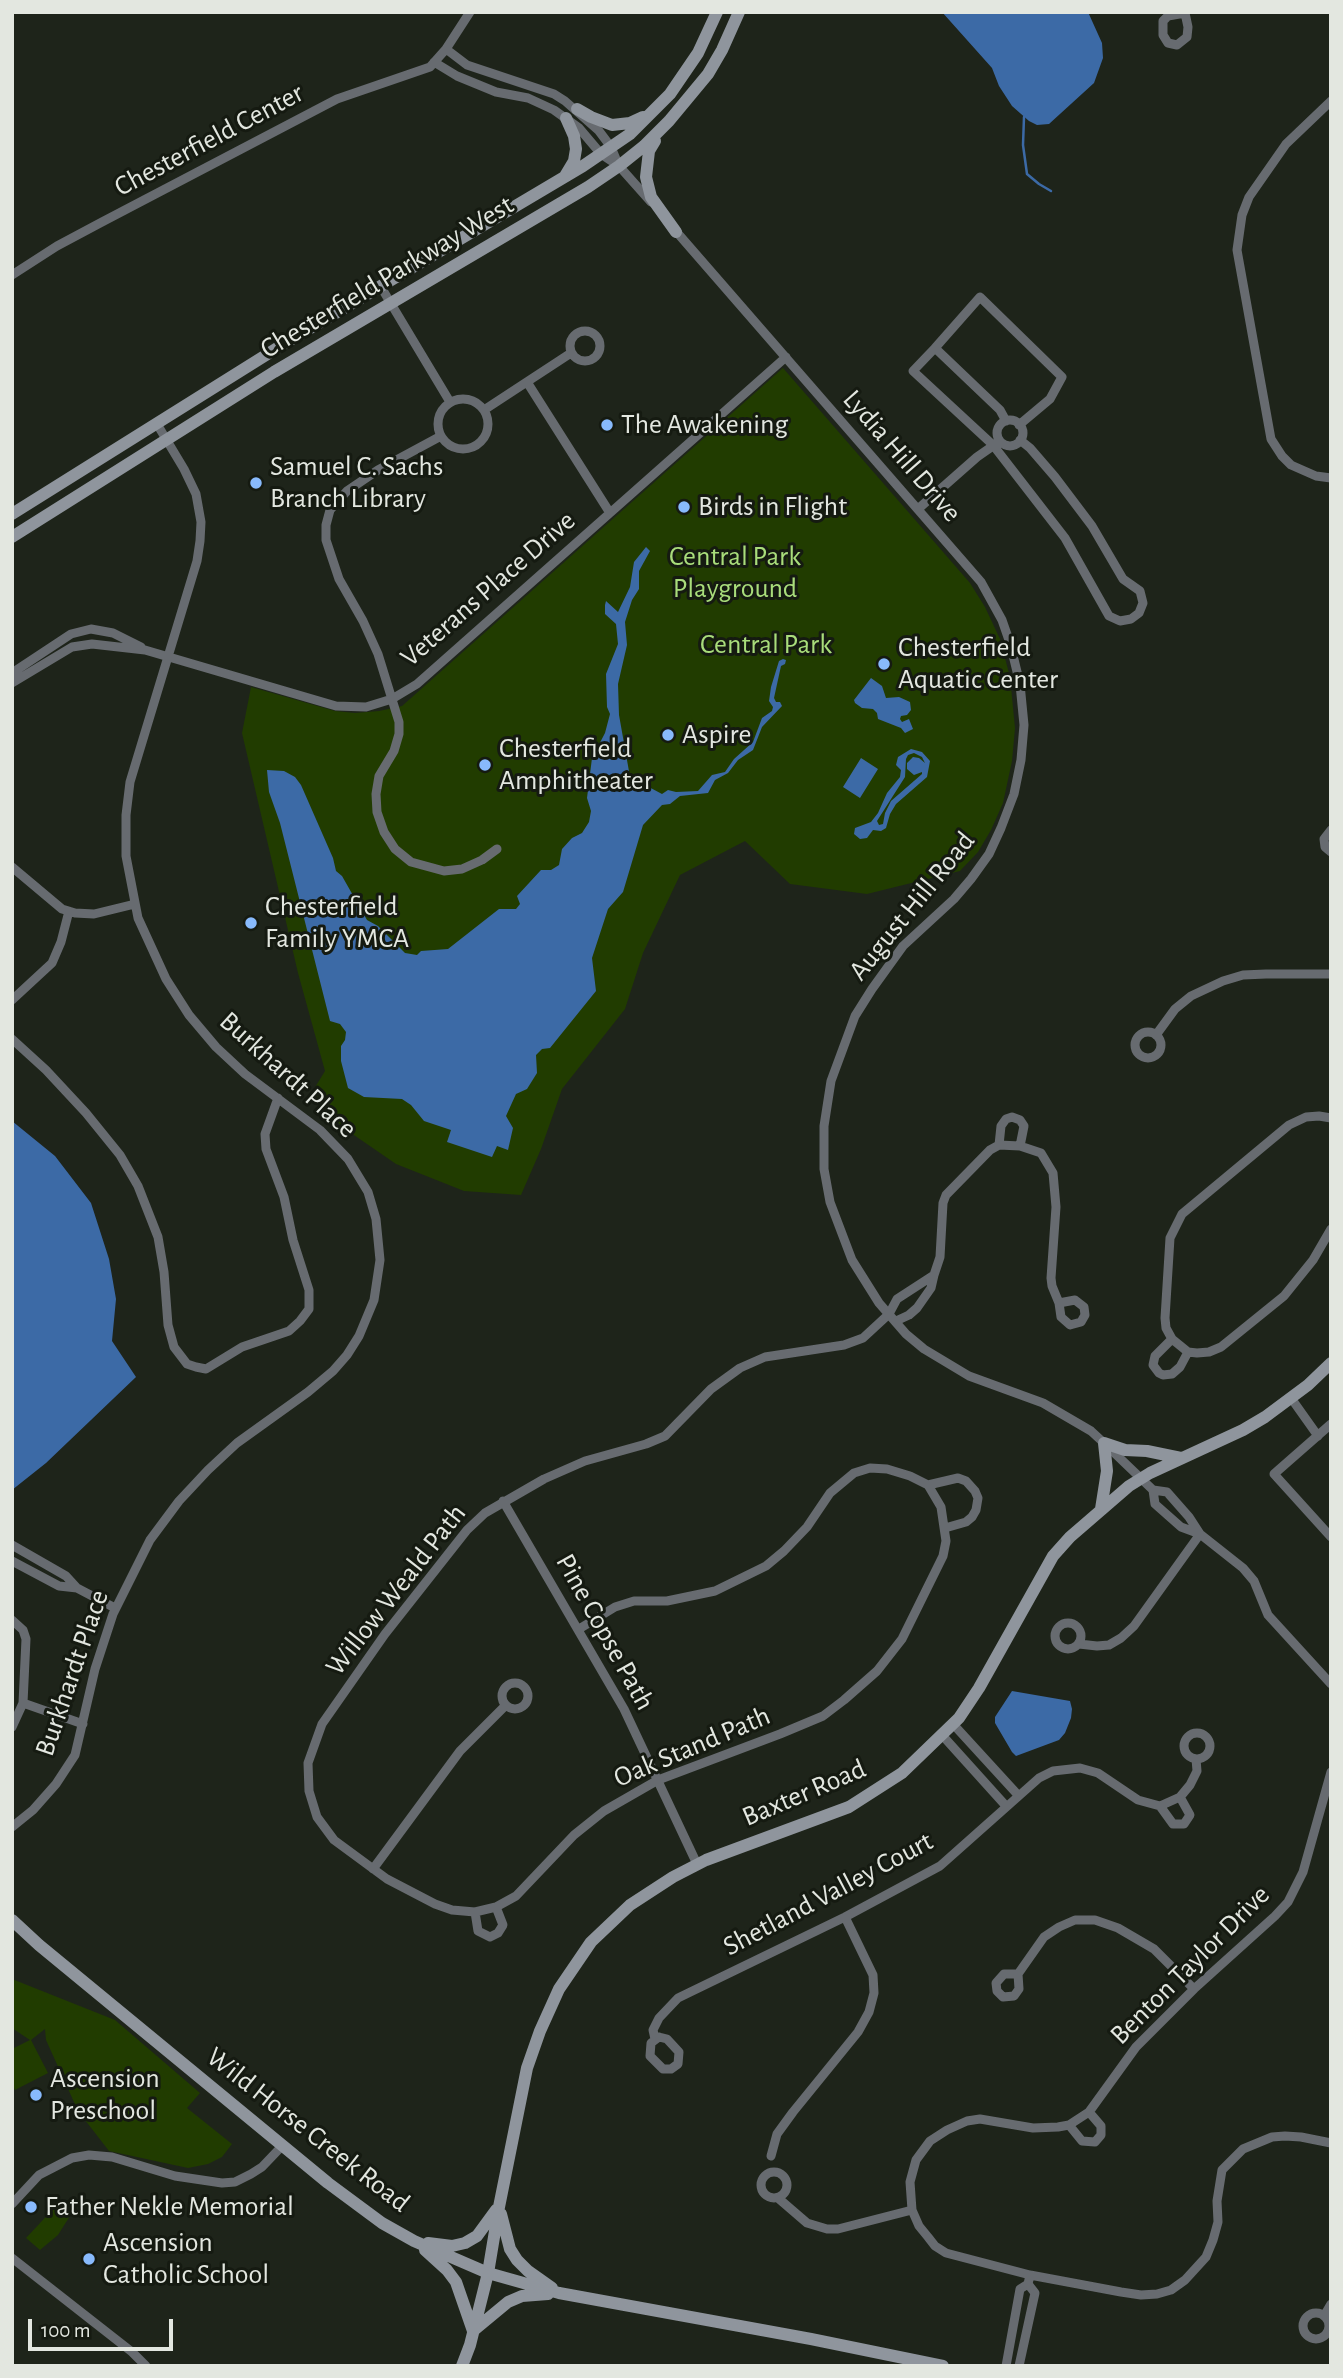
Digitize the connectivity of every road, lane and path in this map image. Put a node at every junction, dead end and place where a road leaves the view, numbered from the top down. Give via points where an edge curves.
1 (470, 12) edge
2 (718, 12) edge
3 (739, 12) edge
4 (446, 49) junction
5 (434, 62) junction
6 (1331, 101) edge
7 (577, 110) junction
8 (653, 112) junction
9 (566, 118) junction
10 (667, 123) junction
11 (606, 150) junction
12 (619, 166) junction
13 (564, 178) junction
14 (676, 232) junction
15 (12, 275) edge
16 (382, 287) junction
17 (392, 303) junction
18 (935, 348) junction
19 (571, 353) dead end
20 (786, 357) junction
21 (527, 382) junction
22 (450, 402) junction
23 (484, 410) junction
24 (1006, 421) junction
25 (157, 424) junction
26 (1019, 425) junction
27 (441, 436) junction
28 (167, 440) junction
29 (1020, 440) junction
30 (996, 443) junction
31 (1331, 478) edge
32 (918, 509) junction
33 (610, 513) junction
34 (12, 514) edge
35 (12, 537) edge
36 (145, 650) junction
37 (169, 656) junction
38 (12, 673) edge
39 (12, 683) edge
40 (391, 699) junction
41 (1001, 828) joint
42 (1331, 830) edge
43 (497, 849) dead end
44 (1331, 852) edge
45 (12, 867) edge
46 (135, 904) junction
47 (69, 911) junction
48 (1331, 974) edge
49 (12, 1000) edge
50 (1156, 1035) dead end
51 (12, 1039) edge
52 (278, 1098) junction
53 (1331, 1118) edge
54 (999, 1146) junction
55 (1020, 1146) junction
56 (1331, 1229) edge
57 (934, 1275) junction
58 (1059, 1303) dead end
59 (893, 1317) junction
60 (1172, 1339) junction
61 (1188, 1352) junction
62 (1331, 1363) edge
63 (1291, 1398) junction
64 (1331, 1424) edge
65 (1318, 1436) junction
66 (1104, 1443) junction
67 (1181, 1458) junction
68 (1141, 1478) junction
69 (928, 1485) junction
70 (1153, 1490) junction
71 (503, 1501) junction
72 (1101, 1509) junction
73 (946, 1528) junction
74 (1200, 1535) junction
75 (1331, 1538) edge
76 (12, 1545) edge
77 (12, 1560) edge
78 (76, 1588) junction
79 (115, 1608) junction
80 (12, 1620) edge
81 (579, 1629) junction
82 (1079, 1644) dead end
83 (1331, 1684) edge
84 (23, 1703) junction
85 (506, 1705) dead end
86 (83, 1724) junction
87 (953, 1724) junction
88 (12, 1727) edge
89 (942, 1735) junction
90 (1196, 1759) dead end
91 (1331, 1772) edge
92 (658, 1780) junction
93 (1018, 1795) junction
94 (1180, 1797) junction
95 (1006, 1805) junction
96 (1160, 1806) junction
97 (12, 1827) edge
98 (697, 1864) junction
99 (373, 1870) junction
100 (496, 1907) junction
101 (475, 1912) junction
102 (845, 1917) junction
103 (12, 1920) edge
104 (1018, 1974) dead end
105 (1194, 1989) junction
106 (655, 2039) dead end
107 (1089, 2112) junction
108 (1069, 2125) junction
109 (1331, 2143) edge
110 (283, 2146) junction
111 (771, 2172) junction
112 (778, 2198) junction
113 (12, 2204) edge
114 (499, 2207) junction
115 (912, 2210) junction
116 (414, 2241) junction
117 (12, 2258) edge
118 (488, 2273) junction
119 (1029, 2280) junction
120 (559, 2293) junction
121 (1331, 2304) edge
122 (1324, 2316) dead end
123 (473, 2331) junction
124 (146, 2366) edge
125 (462, 2366) edge
126 (943, 2366) edge
127 (1006, 2366) edge
128 (1019, 2366) edge

1 - 4 street, Chesterfield Center
2 - 8 main road, Chesterfield Parkway West via 698,53
3 - 10 main road, Chesterfield Parkway West via 708,74
4 - 5 street, Chesterfield Center
4 - 7 street via 467,65 554,94
5 - 9 street via 457,76 528,99
5 - 15 street, Chesterfield Center via 420,72 337,99 102,222
6 - 31 street via 1286,144 1249,197 1237,250 1271,439 1291,464
7 - 8 main road via 612,125 630,123
7 - 11 street
8 - 11 main road, Chesterfield Parkway West
9 - 11 street
9 - 13 main road via 576,149
10 - 12 main road, Chesterfield Parkway West
10 - 14 main road via 649,151 646,177 651,197
11 - 12 street
11 - 13 main road, Chesterfield Parkway West
12 - 14 street, Lydia Hill Drive
12 - 17 main road, Chesterfield Parkway West
13 - 16 main road, Chesterfield Parkway West
14 - 20 street, Lydia Hill Drive
16 - 17 street
16 - 25 main road, Chesterfield Parkway West
17 - 22 street
17 - 28 main road, Chesterfield Parkway West
18 - 24 street
18 - 26 street via 980,298 1062,377 1050,399
18 - 30 street via 913,371
19 - 21 street
20 - 32 street, Lydia Hill Drive
20 - 33 street, Veterans Place Drive
21 - 23 street
21 - 33 street
22 - 23 street via 472,400
22 - 27 street via 439,415
23 - 27 street via 488,427 474,447 457,449
24 - 26 street
24 - 30 street via 998,429
25 - 28 street, Burkhardt Place
25 - 34 main road, Chesterfield Parkway West
26 - 29 street
27 - 40 street via 347,491 330,510 326,525 326,540 339,579 363,621
28 - 35 main road, Chesterfield Parkway West
28 - 37 street, Burkhardt Place via 195,494 201,522 197,562
29 - 30 street via 1010,446
29 - 30 street via 1092,526 1123,579 1140,591 1143,603 1131,619 1109,616 1065,538
30 - 32 street
32 - 41 street, Lydia Hill Drive via 981,582 1010,643 1024,725 1014,794
33 - 40 street, Veterans Place Drive via 417,684
36 - 37 street, Veterans Place Drive
36 - 38 street via 113,633 91,629 71,634
36 - 39 street via 92,644 72,647
37 - 40 street, Veterans Place Drive via 336,706 366,707
37 - 46 street, Burkhardt Place via 131,782 126,815 126,856
40 - 43 street via 399,734 379,776 376,794 380,822 395,849 411,862 444,871 462,869
41 - 59 street, August Hill Road via 971,878 903,946 872,989 855,1016 831,1081 824,1126 830,1202 852,1260
42 - 44 street via 1324,839
45 - 47 street
46 - 47 street via 94,914
46 - 52 street, Burkhardt Place via 150,946 188,1015 245,1074
47 - 49 street via 52,963
48 - 50 street via 1243,975 1223,981 1191,996
51 - 52 street via 46,1070 120,1155 158,1237 174,1347 187,1364 206,1369 242,1347 289,1331 309,1309 309,1290 266,1149 265,1134
52 - 79 street, Burkhardt Place via 348,1159 368,1192 380,1260 374,1300 359,1336 333,1371 237,1443 179,1501 150,1540
53 - 60 street via 1306,1117 1289,1125 1182,1214 1170,1238 1165,1318
54 - 55 street
54 - 55 street via 1001,1126 1012,1117 1024,1126
54 - 57 street via 946,1195
55 - 58 street via 1041,1153 1053,1173 1056,1207 1051,1278
56 - 61 street via 1299,1279 1267,1312 1221,1347
57 - 59 street via 897,1298
57 - 59 street via 917,1308 909,1315
59 - 66 street, August Hill Road via 915,1341 946,1363 1043,1403
59 - 71 street, Willow Weald Path via 844,1345 765,1357 740,1368 711,1389 664,1436 584,1461
60 - 61 street
60 - 61 street via 1155,1356 1153,1365 1158,1373 1167,1376 1176,1371
62 - 63 main road, Baxter Road
63 - 65 street
63 - 67 main road, Baxter Road via 1243,1430
64 - 65 street
65 - 75 street via 1274,1474
66 - 67 main road via 1125,1451
66 - 68 street, August Hill Road
66 - 72 main road via 1107,1471
67 - 68 main road, Baxter Road
68 - 70 street
68 - 72 main road, Baxter Road
69 - 73 street, Oak Stand Path
69 - 73 street via 958,1478 966,1481 978,1498 972,1517
69 - 81 street via 887,1469 854,1473 830,1493 807,1527 766,1566 715,1591 615,1607
70 - 74 street via 1167,1492
70 - 74 street via 1155,1504 1181,1527
71 - 81 street, Pine Copse Path
71 - 99 street, Willow Weald Path via 467,1530 384,1634 321,1724 308,1763 309,1791 317,1817 334,1840
72 - 87 main road, Baxter Road via 1053,1556 979,1688
73 - 92 street, Oak Stand Path via 943,1556 902,1639 877,1671 845,1700 823,1716
74 - 82 street via 1128,1632 1109,1644
74 - 83 street via 1243,1568 1254,1581 1268,1615
76 - 78 street via 66,1576
77 - 78 street via 59,1586
78 - 79 street
79 - 86 street, Burkhardt Place
80 - 84 street via 26,1639
81 - 92 street, Pine Copse Path
84 - 86 street
84 - 88 street
85 - 99 street via 460,1751
86 - 97 street, Burkhardt Place via 75,1755 56,1784
87 - 89 main road, Baxter Road
87 - 93 street
89 - 95 street
89 - 98 main road, Baxter Road via 902,1773 849,1807
90 - 94 street via 1197,1772
91 - 105 street, Benton Taylor Drive via 1303,1872 1292,1895
92 - 98 street, Pine Copse Path
92 - 100 street, Oak Stand Path via 604,1811 574,1835 521,1892
93 - 95 street, Shetland Valley Court
93 - 96 street, Shetland Valley Court via 1053,1771 1080,1768 1098,1773 1138,1800
94 - 96 street
94 - 96 street, Shetland Valley Court via 1190,1815 1184,1824 1170,1822
95 - 102 street, Shetland Valley Court via 940,1866
98 - 114 main road, Baxter Road via 630,1905 591,1942 559,1989 527,2068
99 - 101 street, Oak Stand Path via 435,1904
100 - 101 street, Oak Stand Path
100 - 101 street via 502,1925 490,1937 478,1931
102 - 106 street, Shetland Valley Court via 678,1998 659,2018
102 - 111 street via 873,1975 869,2012 777,2134
103 - 110 main road, Wild Horse Creek Road
104 - 105 street via 1044,1937 1074,1920 1095,1920 1147,1944
105 - 107 street, Benton Taylor Drive via 1136,2047
107 - 108 street, Benton Taylor Drive
107 - 108 street via 1101,2126 1095,2142 1082,2141
108 - 115 street, Benton Taylor Drive via 1033,2128 980,2119 947,2130 930,2141 916,2160 910,2182
109 - 119 street via 1272,2137 1243,2149 1231,2160 1218,2185 1218,2222 1206,2257 1171,2290 1142,2295
110 - 113 street via 251,2174 222,2183 166,2174 113,2157 72,2158 39,2175
110 - 116 main road, Wild Horse Creek Road via 354,2203
111 - 112 street via 786,2181
111 - 112 street via 762,2178 761,2190
112 - 115 street via 807,2223 827,2229
114 - 116 main road via 477,2236 465,2243 452,2246
114 - 118 main road, Baxter Road
114 - 120 main road via 517,2260
115 - 119 street via 919,2226 946,2253
116 - 118 main road, Wild Horse Creek Road
116 - 123 main road via 456,2282
117 - 124 street
118 - 120 main road, Wild Horse Creek Road
118 - 123 main road, Baxter Road
119 - 127 street via 1020,2289
119 - 128 street via 1035,2293
120 - 123 main road via 508,2302
120 - 126 main road, Wild Horse Creek Road
121 - 122 street
123 - 125 main road, Baxter Road

